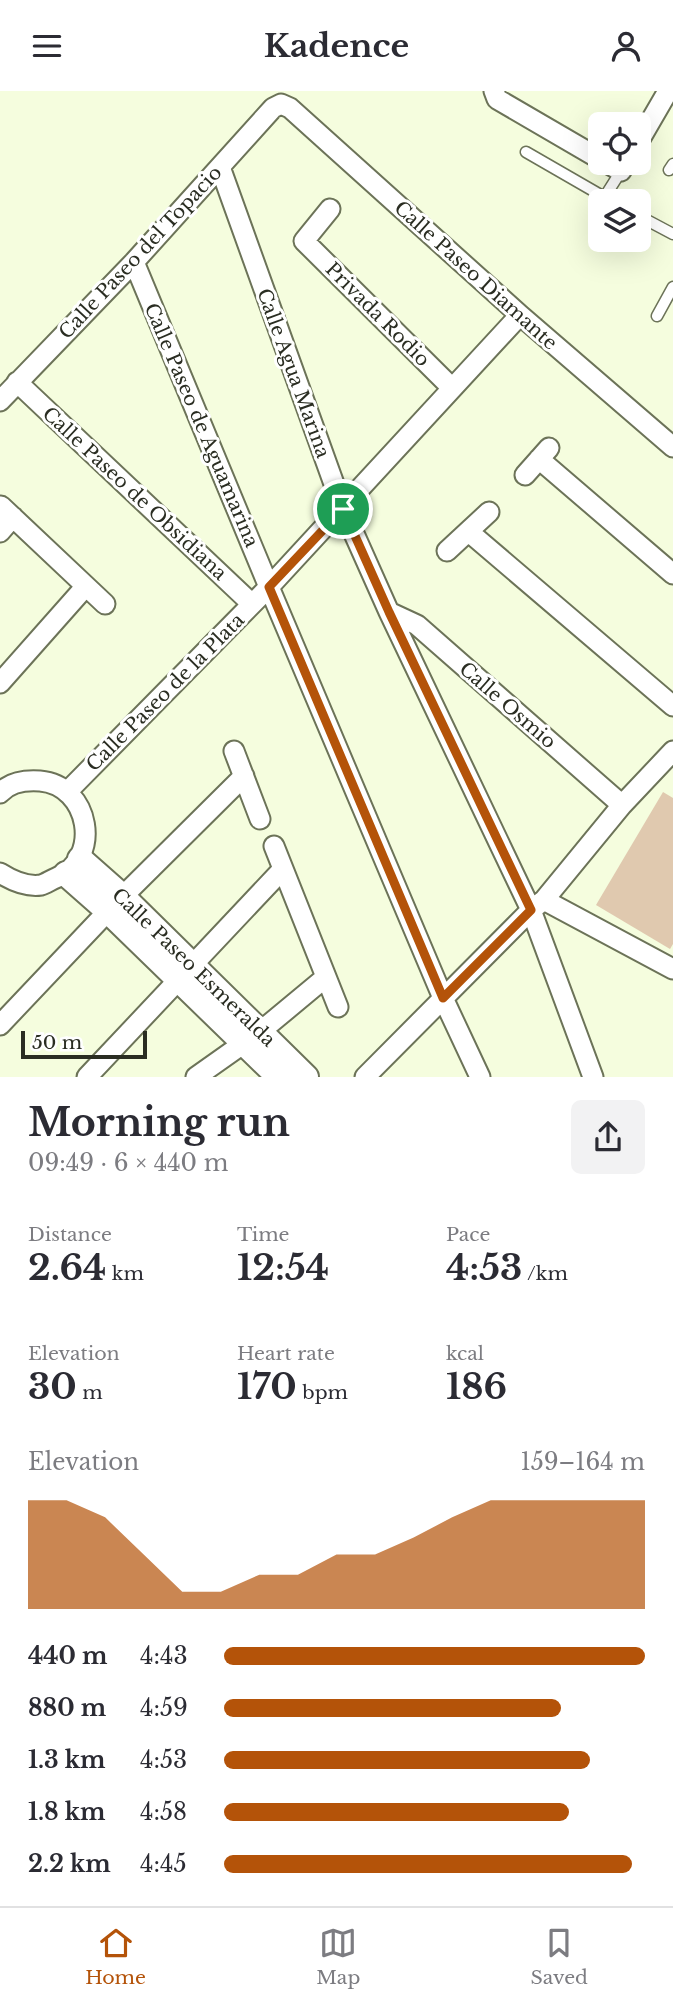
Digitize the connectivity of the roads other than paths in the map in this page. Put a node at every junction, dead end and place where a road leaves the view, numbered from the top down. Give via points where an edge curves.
1 (494, 91) edge
2 (668, 91) edge
3 (281, 104) joint
4 (651, 120) edge
5 (526, 152) dead end
6 (588, 152) edge
7 (220, 167) junction
8 (591, 189) edge
9 (330, 209) dead end
10 (651, 223) edge
11 (673, 235) edge
12 (134, 262) junction
13 (673, 286) edge
14 (520, 315) junction
15 (657, 316) dead end
16 (17, 382) junction
17 (451, 387) junction
18 (0, 401) edge
19 (673, 447) edge
20 (525, 475) dead end
21 (343, 509) junction
22 (489, 512) dead end
23 (5, 518) edge
24 (469, 531) junction
25 (447, 551) dead end
26 (673, 574) edge
27 (86, 586) junction
28 (269, 587) junction
29 (105, 604) dead end
30 (252, 604) junction
31 (389, 612) junction
32 (0, 683) edge
33 (673, 706) edge
34 (234, 751) dead end
35 (673, 751) edge
36 (244, 776) junction
37 (4, 783) edge
38 (67, 792) junction
39 (622, 805) junction
40 (260, 819) dead end
41 (274, 846) dead end
42 (73, 867) junction
43 (282, 870) junction
44 (0, 873) edge
45 (115, 904) junction
46 (538, 905) junction
47 (673, 969) edge
48 (185, 973) junction
49 (326, 977) junction
50 (443, 998) junction
51 (338, 1007) dead end
52 (0, 1025) edge
53 (253, 1037) junction
54 (87, 1076) edge
55 (196, 1076) edge
56 (279, 1076) edge
57 (306, 1076) edge
58 (365, 1076) edge
59 (480, 1076) edge
60 (593, 1076) edge

1 - 6 street via 496,99
2 - 4 street
3 - 7 street, Calle Paseo del Topacio
3 - 14 street, Calle Paseo Diamante
5 - 8 lane
7 - 12 street, Calle Paseo del Topacio
7 - 21 street, Calle Agua Marina
9 - 17 street, Privada Rodio via 304,241
10 - 11 lane
12 - 16 street, Calle Paseo del Topacio
12 - 28 street, Calle Paseo de Aguamarina
13 - 15 lane
14 - 17 street, Calle Paseo de la Plata
14 - 19 street, Calle Paseo Diamante
16 - 18 street, Calle Paseo del Topacio
16 - 30 street, Calle Paseo de Obsidiana
17 - 21 street, Calle Paseo de la Plata
20 - 26 street via 544,454
21 - 28 street, Calle Paseo de la Plata
21 - 31 street, Calle Agua Marina
22 - 24 street
23 - 27 street
24 - 25 street
24 - 33 street
27 - 29 street
27 - 32 street
28 - 30 street, Calle Paseo de la Plata
28 - 50 street, Calle Paseo de Aguamarina
30 - 38 street, Calle Paseo de la Plata
31 - 39 street, Calle Osmio via 417,625
31 - 46 street, Calle Agua Marina
34 - 36 street
35 - 39 street
36 - 40 street
36 - 45 street
37 - 38 street via 46,782
38 - 42 street via 80,808 87,834
39 - 46 street
41 - 43 street
42 - 44 street via 41,885 14,881
42 - 45 street, Calle Paseo Esmeralda
43 - 48 street
43 - 49 street
45 - 48 street, Calle Paseo Esmeralda
45 - 52 street
46 - 47 street
46 - 50 street
46 - 60 street, Calle Agua Marina
48 - 53 street, Calle Paseo Esmeralda
48 - 54 street
49 - 51 street
49 - 53 street
50 - 58 street
50 - 59 street, Calle Paseo de Aguamarina
53 - 55 street
53 - 56 street, Calle Paseo Esmeralda
53 - 57 street, Calle Paseo Esmeralda

